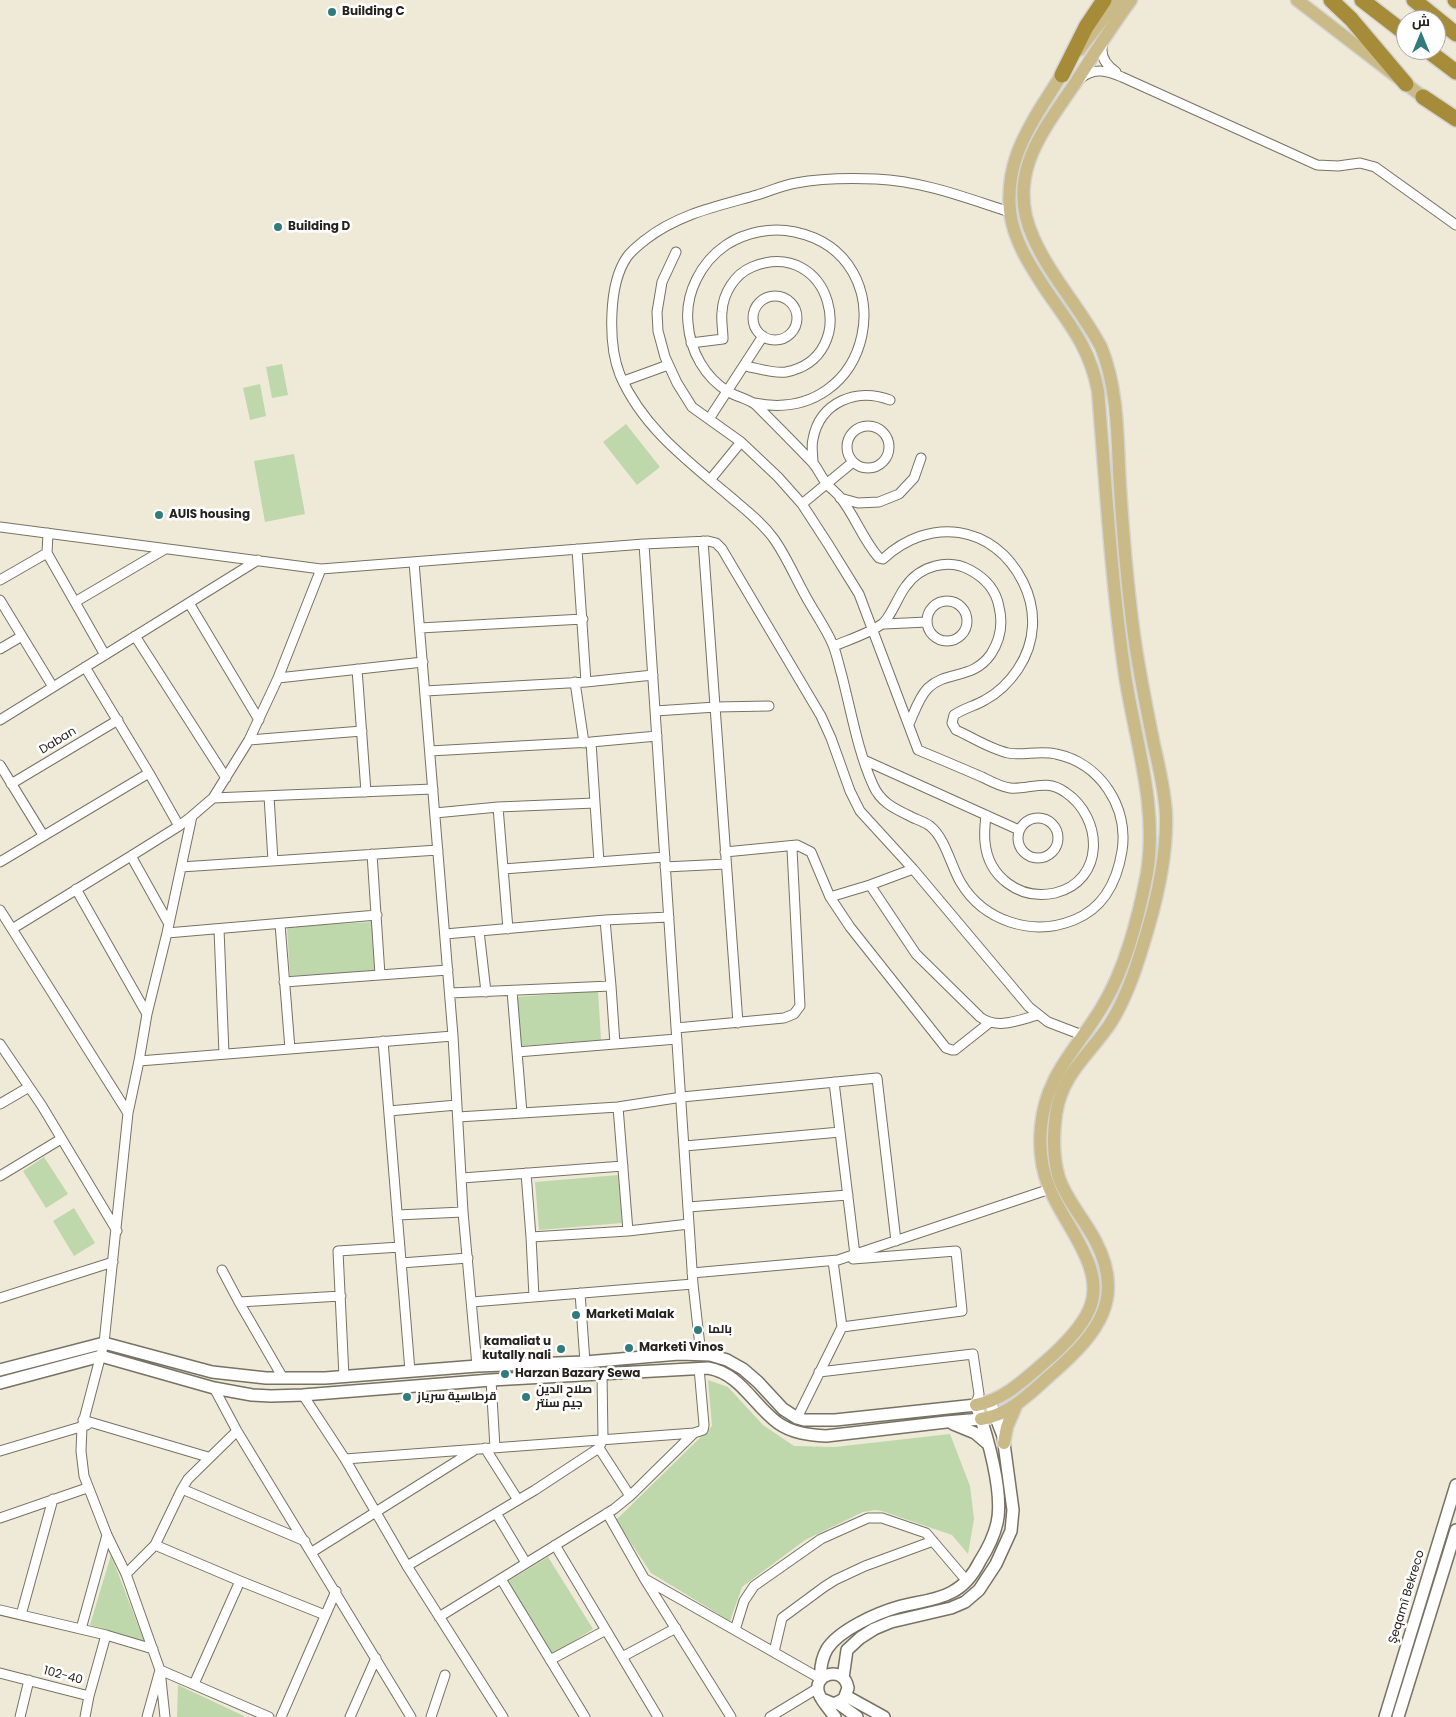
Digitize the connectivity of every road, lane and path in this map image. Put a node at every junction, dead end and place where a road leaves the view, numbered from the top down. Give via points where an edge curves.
1 (1104, 0) edge
2 (1117, 0) edge
3 (1131, 0) edge
4 (1298, 0) edge
5 (1331, 0) edge
6 (1362, 0) edge
7 (1414, 0) edge
8 (1396, 26) edge
9 (1456, 34) edge
10 (1104, 36) junction
11 (1440, 60) edge
12 (1456, 72) edge
13 (1062, 75) junction
14 (1122, 77) junction
15 (1076, 81) junction
16 (1406, 84) junction
17 (1422, 97) junction
18 (1456, 110) edge
19 (1456, 119) edge
20 (1010, 212) junction
21 (1026, 216) junction
22 (1456, 226) edge
23 (676, 252) dead end
24 (763, 336) junction
25 (691, 343) junction
26 (668, 365) junction
27 (745, 366) junction
28 (624, 381) junction
29 (728, 392) junction
30 (890, 400) dead end
31 (754, 403) junction
32 (709, 419) junction
33 (741, 442) junction
34 (922, 458) dead end
35 (853, 462) junction
36 (813, 463) junction
37 (710, 480) junction
38 (826, 483) junction
39 (840, 498) junction
40 (802, 504) junction
41 (0, 527) edge
42 (48, 533) junction
43 (703, 541) junction
44 (644, 544) junction
45 (165, 548) junction
46 (577, 549) junction
47 (47, 553) junction
48 (258, 560) junction
49 (414, 562) junction
50 (321, 569) junction
51 (0, 580) edge
52 (0, 600) edge
53 (75, 602) junction
54 (189, 603) junction
55 (583, 619) junction
56 (927, 622) junction
57 (884, 624) junction
58 (420, 628) junction
59 (873, 629) junction
60 (22, 636) junction
61 (135, 636) junction
62 (834, 646) junction
63 (0, 649) edge
64 (105, 655) junction
65 (422, 662) junction
66 (85, 667) junction
67 (357, 669) junction
68 (653, 675) junction
69 (278, 678) junction
70 (575, 682) junction
71 (586, 682) junction
72 (53, 687) junction
73 (425, 691) junction
74 (769, 706) dead end
75 (716, 707) junction
76 (655, 711) junction
77 (0, 720) edge
78 (118, 720) junction
79 (259, 720) junction
80 (909, 724) junction
81 (362, 731) junction
82 (657, 736) junction
83 (250, 740) junction
84 (587, 743) junction
85 (430, 751) junction
86 (864, 760) junction
87 (0, 765) edge
88 (149, 773) junction
89 (226, 778) junction
90 (11, 784) junction
91 (433, 789) junction
92 (366, 792) junction
93 (269, 796) junction
94 (213, 798) junction
95 (595, 803) junction
96 (498, 807) junction
97 (435, 813) junction
98 (986, 815) junction
99 (192, 816) junction
100 (180, 826) junction
101 (1019, 830) junction
102 (42, 835) junction
103 (797, 844) junction
104 (438, 850) junction
105 (725, 852) junction
106 (372, 854) junction
107 (131, 856) junction
108 (665, 857) junction
109 (273, 861) junction
110 (0, 862) edge
111 (599, 862) junction
112 (726, 864) junction
113 (182, 867) junction
114 (665, 867) junction
115 (503, 869) junction
116 (913, 869) junction
117 (870, 885) junction
118 (76, 889) junction
119 (830, 897) junction
120 (0, 910) edge
121 (377, 915) junction
122 (669, 917) junction
123 (605, 920) junction
124 (280, 924) junction
125 (168, 928) junction
126 (12, 929) junction
127 (219, 929) junction
128 (508, 929) junction
129 (479, 931) junction
130 (445, 934) junction
131 (448, 970) junction
132 (380, 975) junction
133 (284, 982) junction
134 (610, 986) junction
135 (512, 991) junction
136 (486, 992) junction
137 (450, 993) junction
138 (147, 1014) junction
139 (1038, 1015) junction
140 (989, 1023) junction
141 (738, 1024) junction
142 (676, 1028) junction
143 (1082, 1035) junction
144 (453, 1036) junction
145 (677, 1039) junction
146 (384, 1041) junction
147 (0, 1044) edge
148 (615, 1044) junction
149 (290, 1049) junction
150 (517, 1052) junction
151 (224, 1054) junction
152 (140, 1061) junction
153 (834, 1082) junction
154 (29, 1088) junction
155 (682, 1097) junction
156 (0, 1104) edge
157 (457, 1105) junction
158 (618, 1106) junction
159 (389, 1111) junction
160 (1042, 1112) junction
161 (128, 1113) junction
162 (522, 1113) junction
163 (458, 1117) junction
164 (1056, 1117) junction
165 (840, 1132) junction
166 (61, 1139) junction
167 (684, 1146) junction
168 (622, 1166) junction
169 (526, 1173) junction
170 (0, 1176) edge
171 (462, 1178) junction
172 (1050, 1190) junction
173 (848, 1195) junction
174 (688, 1207) junction
175 (463, 1212) junction
176 (398, 1215) junction
177 (689, 1224) junction
178 (117, 1231) junction
179 (628, 1231) junction
180 (531, 1237) junction
181 (896, 1241) junction
182 (400, 1247) junction
183 (855, 1255) junction
184 (468, 1258) junction
185 (836, 1260) junction
186 (113, 1262) junction
187 (402, 1263) junction
188 (222, 1270) dead end
189 (692, 1273) junction
190 (693, 1284) junction
191 (580, 1293) junction
192 (1, 1296) edge
193 (341, 1296) junction
194 (534, 1297) junction
195 (239, 1302) junction
196 (472, 1302) junction
197 (842, 1326) junction
198 (104, 1342) junction
199 (701, 1354) junction
200 (101, 1356) junction
201 (585, 1362) junction
202 (476, 1366) junction
203 (699, 1368) junction
204 (0, 1370) edge
205 (410, 1371) junction
206 (819, 1372) junction
207 (602, 1374) junction
208 (348, 1377) junction
209 (283, 1378) junction
210 (325, 1378) junction
211 (491, 1380) junction
212 (0, 1383) edge
213 (214, 1388) junction
214 (352, 1391) junction
215 (325, 1393) junction
216 (303, 1395) junction
217 (978, 1399) junction
218 (990, 1402) junction
219 (1017, 1404) junction
220 (944, 1408) junction
221 (996, 1416) junction
222 (797, 1418) junction
223 (981, 1419) junction
224 (946, 1422) junction
225 (83, 1424) junction
226 (237, 1431) junction
227 (694, 1432) junction
228 (603, 1439) junction
229 (1004, 1443) junction
230 (989, 1446) junction
231 (495, 1448) junction
232 (599, 1448) junction
233 (480, 1449) junction
234 (0, 1451) edge
235 (208, 1457) junction
236 (345, 1459) junction
237 (1456, 1485) edge
238 (87, 1488) junction
239 (182, 1489) junction
240 (630, 1496) junction
241 (54, 1499) junction
242 (518, 1500) junction
243 (375, 1513) junction
244 (496, 1514) junction
245 (607, 1514) junction
246 (0, 1518) edge
247 (1456, 1530) edge
248 (107, 1535) junction
249 (305, 1541) junction
250 (933, 1541) junction
251 (156, 1545) junction
252 (555, 1545) junction
253 (312, 1552) junction
254 (526, 1563) junction
255 (407, 1566) junction
256 (126, 1574) junction
257 (644, 1578) junction
258 (500, 1579) junction
259 (966, 1580) junction
260 (240, 1581) junction
261 (336, 1591) junction
262 (0, 1610) edge
263 (20, 1615) junction
264 (325, 1615) junction
265 (439, 1617) junction
266 (676, 1628) junction
267 (81, 1629) junction
268 (606, 1630) junction
269 (734, 1630) junction
270 (106, 1635) junction
271 (153, 1649) junction
272 (774, 1652) junction
273 (622, 1657) junction
274 (376, 1658) junction
275 (550, 1660) junction
276 (160, 1670) junction
277 (0, 1672) edge
278 (445, 1675) dead end
279 (843, 1678) junction
280 (29, 1680) junction
281 (194, 1684) junction
282 (820, 1689) junction
283 (89, 1696) junction
284 (839, 1701) junction
285 (256, 1714) edge
286 (20, 1717) edge
287 (84, 1717) edge
288 (147, 1717) edge
289 (165, 1717) edge
290 (269, 1717) edge
291 (281, 1717) edge
292 (350, 1717) edge
293 (411, 1717) edge
294 (431, 1717) edge
295 (503, 1717) edge
296 (584, 1717) edge
297 (658, 1717) edge
298 (731, 1717) edge
299 (770, 1717) edge
300 (835, 1717) edge
301 (844, 1717) edge
302 (857, 1717) edge
303 (884, 1717) edge
304 (1385, 1717) edge
305 (1398, 1717) edge

1 - 13 highway via 1086,27
2 - 13 main road
3 - 10 main road
4 - 16 main road
5 - 16 highway
6 - 8 highway
7 - 9 highway
10 - 14 street via 1102,56 1109,67
10 - 15 main road
11 - 12 highway
13 - 20 main road via 1022,140 1014,165
14 - 15 street via 1099,70
14 - 22 street via 1317,165 1360,162 1375,167
15 - 21 main road via 1048,122 1030,158 1024,191
16 - 17 main road
17 - 18 main road
17 - 19 highway
20 - 21 main road
20 - 28 street via 928,186 852,178 794,183 711,207 675,222 657,231 633,251 620,272 614,291 612,323 615,356
20 - 143 main road via 1014,231 1026,256 1082,343 1096,378 1117,613 1149,803 1150,854 1130,942 1113,988
21 - 164 main road via 1045,260 1097,340 1110,374 1133,628 1166,814 1160,878 1136,968 1110,1023 1066,1083
23 - 26 street via 662,282 657,312 658,331
24 - 24 street via 777,340 790,334 797,321 794,307 789,302 776,296 758,305 754,325
24 - 27 street
25 - 27 street via 723,339 722,312 727,292 748,268 772,261 787,262 810,273 827,297 830,327 826,343 802,367 785,372
25 - 29 street via 705,371
25 - 31 street via 688,316 692,289 709,260 735,240 767,230 789,231 810,237 838,255 856,282 863,303 863,336 853,361 836,383 808,400 787,406
26 - 28 street
26 - 32 street via 692,407
27 - 29 street
28 - 37 street via 637,407 663,440
29 - 31 street
29 - 32 street
30 - 36 street via 876,395 855,395 835,404 820,420 815,433
31 - 36 street
32 - 33 street
33 - 37 street
33 - 40 street
34 - 39 street via 914,478 899,494 879,502 858,503
35 - 35 street via 866,469 882,464 887,458 889,441 879,428 862,426 849,437 847,453
35 - 38 street
36 - 38 street
37 - 62 street via 773,538
38 - 39 street
38 - 40 street
39 - 86 street via 879,558 883,559 907,540 934,532 948,532 983,540 1011,562 1029,594 1032,608 1033,624 1027,653 997,693 961,710 954,715 952,723 956,730 1005,752 1037,751 1066,756 1088,768 1104,782 1116,801 1122,824 1123,843 1115,880 1095,909 1065,923 1038,927 1001,920 977,903 960,883 947,851 932,827 886,804 874,789
40 - 59 street via 859,594
41 - 42 street
42 - 45 street
42 - 47 street
43 - 44 street
43 - 75 street
43 - 116 street via 716,543 722,550 815,705 860,810
44 - 46 street
44 - 68 street
45 - 48 street
45 - 53 street
46 - 49 street
46 - 55 street
47 - 51 street
47 - 53 street
48 - 50 street
48 - 54 street
49 - 50 street
49 - 58 street
50 - 69 street
52 - 60 street
53 - 64 street
54 - 61 street
54 - 79 street
55 - 58 street
55 - 71 street
56 - 56 street via 933,636 948,642 962,635 968,620 961,606 947,600 932,607
56 - 57 street
57 - 59 street
57 - 80 street via 906,585 917,574 944,564 961,566 977,574 991,587 999,604 1000,631 990,655 973,670 927,689
58 - 65 street
59 - 62 street
59 - 80 street
60 - 63 street
60 - 72 street
61 - 64 street
61 - 89 street
62 - 86 street
64 - 66 street
65 - 67 street
65 - 73 street
66 - 72 street
66 - 78 street
67 - 69 street
67 - 81 street
68 - 71 street
68 - 76 street
69 - 79 street
70 - 71 street
70 - 73 street
70 - 84 street
72 - 77 street
73 - 85 street
74 - 75 street
75 - 76 street
75 - 105 street
76 - 82 street
78 - 88 street
78 - 90 street, Daban
79 - 83 street
80 - 98 street via 918,750 1008,788 1041,784 1064,790 1076,800 1088,816 1094,836 1092,856 1085,871 1079,879 1052,894 1029,894 1007,884 991,866 984,840
81 - 83 street
81 - 92 street
82 - 84 street
82 - 108 street
83 - 89 street
84 - 85 street
84 - 95 street
85 - 91 street
86 - 98 street
87 - 90 street
88 - 100 street
88 - 102 street
89 - 94 street
90 - 102 street
91 - 92 street
91 - 97 street
92 - 93 street
93 - 94 street
93 - 109 street
94 - 99 street
95 - 96 street
95 - 111 street
96 - 97 street
96 - 115 street
97 - 104 street
98 - 101 street
99 - 100 street
99 - 113 street
100 - 107 street
101 - 101 street via 1018,843 1027,856 1042,858 1056,849 1058,834 1049,821 1033,818
102 - 110 street
103 - 105 street
103 - 119 street via 811,852
103 - 141 street via 792,849 800,1006 794,1014 784,1018
104 - 106 street
104 - 130 street
105 - 112 street
106 - 109 street
106 - 121 street
107 - 118 street
107 - 125 street
108 - 111 street
108 - 114 street
109 - 113 street
111 - 115 street
112 - 114 street
112 - 141 street
113 - 125 street
114 - 122 street
115 - 128 street
116 - 117 street
116 - 139 street
117 - 119 street
117 - 140 street via 920,959
118 - 126 street
118 - 138 street
119 - 140 street via 946,1048 955,1050
120 - 126 street
121 - 124 street
121 - 132 street
122 - 123 street
122 - 142 street
123 - 128 street
123 - 134 street
124 - 127 street
124 - 133 street
125 - 127 street
125 - 138 street
126 - 161 street
127 - 151 street
128 - 129 street
129 - 130 street
129 - 136 street
130 - 131 street
131 - 132 street
131 - 137 street
132 - 133 street
133 - 149 street
134 - 135 street
134 - 148 street
135 - 136 street
135 - 150 street
136 - 137 street
137 - 144 street
138 - 152 street
139 - 140 street via 1000,1024
139 - 143 street
141 - 142 street
142 - 145 street
143 - 160 main road via 1057,1072
144 - 146 street
144 - 157 street
145 - 148 street
145 - 155 street
146 - 149 street
146 - 159 street
147 - 154 street
148 - 150 street
149 - 151 street
150 - 162 street
151 - 152 street
152 - 161 street
153 - 155 street
153 - 165 street
153 - 181 street via 877,1078
154 - 156 street
154 - 166 street
155 - 158 street
155 - 167 street
157 - 159 street
157 - 163 street
158 - 162 street
158 - 168 street
159 - 176 street
160 - 164 main road
160 - 172 main road via 1041,1160
161 - 178 street
162 - 163 street
163 - 171 street
164 - 219 main road via 1055,1154 1060,1180 1100,1250 1108,1272 1109,1290 1104,1310 1087,1339
165 - 167 street
165 - 173 street
166 - 170 street
166 - 178 street
167 - 174 street
168 - 169 street
168 - 179 street
169 - 171 street
169 - 180 street
171 - 175 street
172 - 181 street
172 - 218 main road via 1089,1266 1093,1282 1092,1303 1060,1348 1010,1390
173 - 174 street
173 - 183 street
174 - 177 street
175 - 176 street
175 - 184 street
176 - 182 street
177 - 179 street
177 - 189 street
178 - 186 street
179 - 180 street
180 - 194 street
181 - 183 street
182 - 187 street
182 - 193 street via 338,1251
183 - 185 street
184 - 187 street
184 - 196 street
185 - 189 street
185 - 197 street
185 - 197 street via 956,1251 962,1311
186 - 192 street
186 - 198 street
187 - 205 street
188 - 195 street
189 - 190 street
190 - 191 street
190 - 199 street
191 - 194 street
191 - 201 street
193 - 195 street
193 - 208 street
194 - 196 street
195 - 209 street
196 - 202 street
197 - 206 street
198 - 200 street
198 - 204 main road
198 - 209 main road via 220,1374
199 - 201 main road
199 - 222 main road via 718,1356 743,1369
200 - 212 main road
200 - 213 main road
200 - 225 street
201 - 202 main road
202 - 205 main road
203 - 207 main road
203 - 224 main road via 729,1376 777,1423 807,1434 826,1436
203 - 227 street via 704,1425 703,1430
205 - 208 main road
206 - 217 street via 973,1354
206 - 222 street
207 - 211 main road
207 - 228 street
208 - 210 main road
208 - 214 main road
209 - 210 main road
210 - 215 main road
211 - 214 main road
211 - 231 street
213 - 216 main road via 252,1395
213 - 226 street
214 - 215 main road
215 - 216 main road
216 - 236 street
217 - 218 main road
217 - 220 main road
217 - 223 main road
218 - 221 main road
219 - 221 main road
219 - 229 main road via 1009,1419
220 - 222 main road via 835,1420
220 - 224 main road
221 - 223 main road
221 - 229 main road
223 - 224 main road
223 - 230 main road
224 - 230 main road via 969,1429
225 - 234 street
225 - 235 street via 94,1424
225 - 238 street via 81,1457
226 - 235 street
226 - 249 street
227 - 228 street
227 - 240 street
228 - 231 street
228 - 232 street
229 - 279 main road via 1013,1521 1007,1542 990,1574 975,1595 960,1605 892,1622 860,1638 847,1650
230 - 259 main road via 998,1497 997,1524 984,1555
231 - 233 street
232 - 240 street
232 - 242 street
233 - 236 street
233 - 242 street
233 - 243 street
235 - 239 street
236 - 243 street
237 - 304 main road, Şeqamî Bekreco
238 - 241 street
238 - 248 street
239 - 249 street
239 - 251 street
240 - 245 street
241 - 246 street
241 - 263 street
242 - 244 street
243 - 253 street
243 - 255 street
244 - 254 street
244 - 255 street
245 - 252 street
245 - 257 street
247 - 305 main road
248 - 256 street
248 - 267 street
249 - 253 street
250 - 259 street
250 - 269 street via 926,1533 877,1517 835,1532 754,1586 744,1601
250 - 272 street via 865,1566 824,1587 782,1618
251 - 256 street
251 - 260 street
252 - 254 street
252 - 268 street
253 - 261 street
254 - 258 street
255 - 265 street
256 - 271 street
257 - 266 street
257 - 269 street
258 - 265 street
258 - 275 street
259 - 282 main road via 953,1592 872,1616 847,1632 827,1649 822,1663
260 - 264 street
260 - 281 street
261 - 264 street
261 - 274 street
262 - 263 street
263 - 267 street
264 - 291 street
265 - 295 street
266 - 273 street
266 - 298 street
267 - 270 street
268 - 273 street
268 - 275 street
269 - 272 street
270 - 271 street
270 - 283 street, 102-40
271 - 276 street
272 - 282 street
273 - 297 street
274 - 292 street
274 - 293 street
275 - 296 street
276 - 281 street
276 - 288 street
276 - 289 street
277 - 280 street, 102-40
278 - 294 street
279 - 282 main road via 832,1674
279 - 284 main road via 848,1688
280 - 283 street, 102-40
280 - 286 street
281 - 285 street
282 - 284 main road
282 - 299 street
282 - 300 main road
283 - 287 street
284 - 301 main road
284 - 302 main road
284 - 303 main road
285 - 290 street

